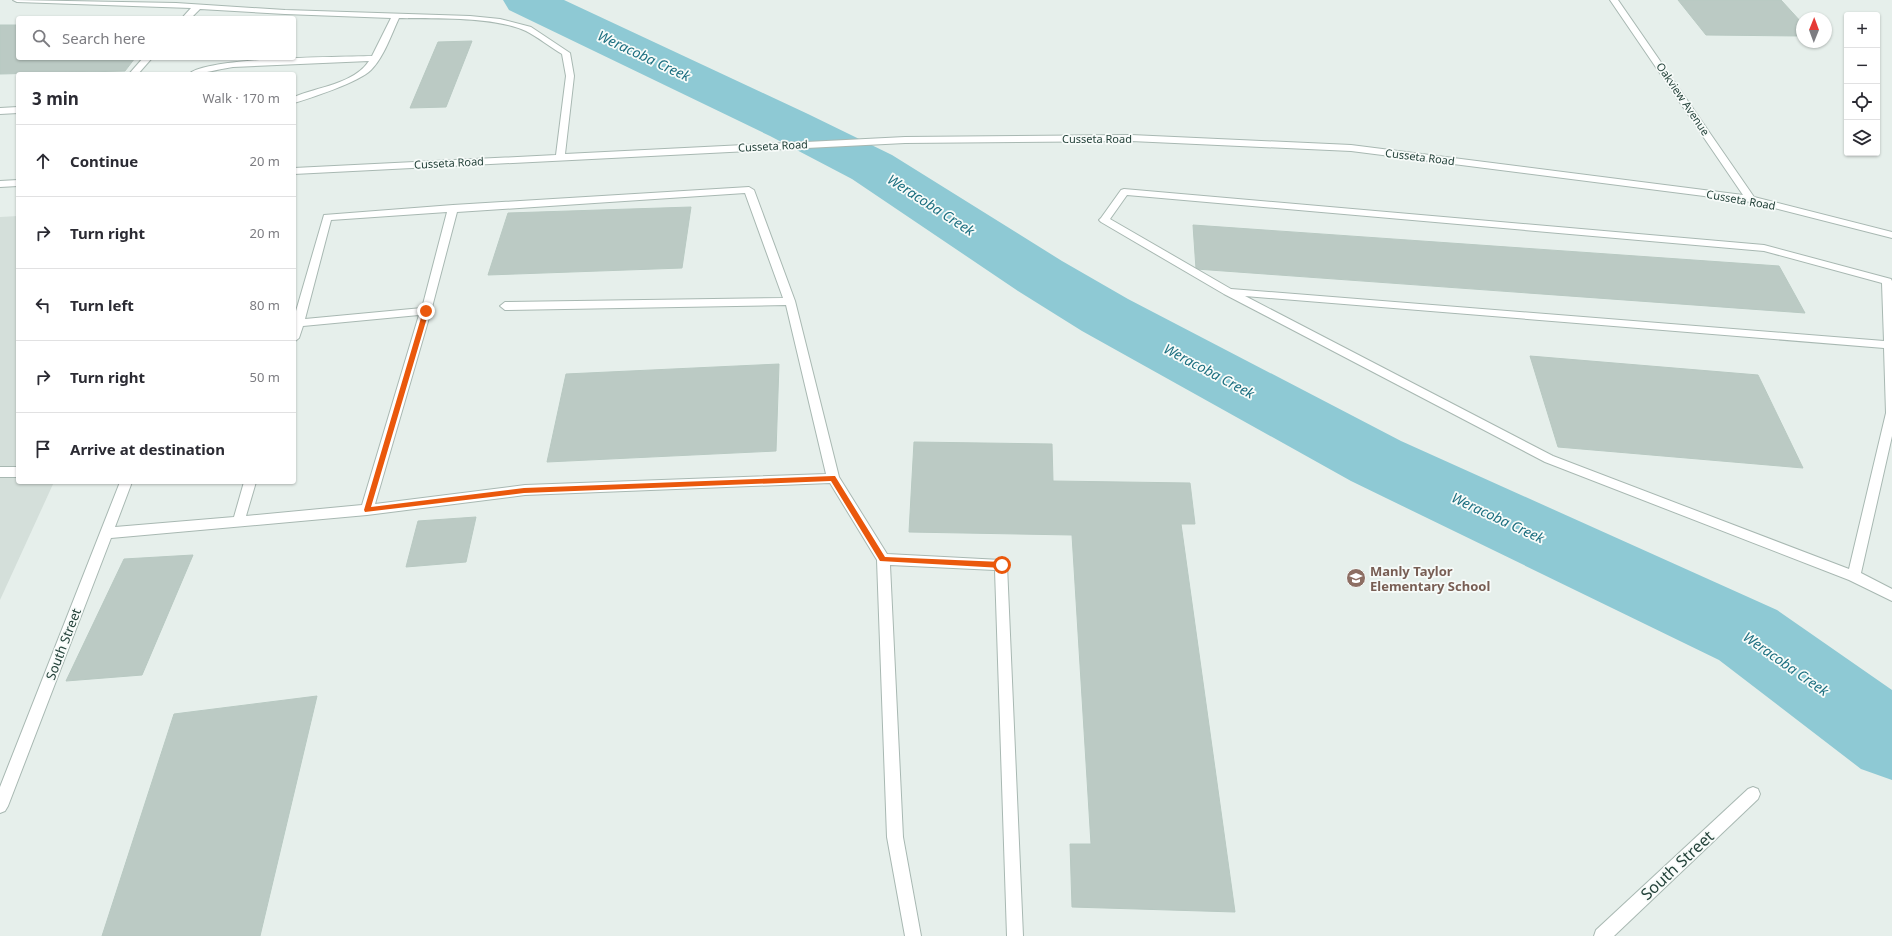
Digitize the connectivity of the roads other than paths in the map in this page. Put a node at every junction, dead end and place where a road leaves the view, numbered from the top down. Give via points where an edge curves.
1 (17, 0) edge
2 (1614, 0) edge
3 (198, 6) junction
4 (396, 15) junction
5 (188, 16) edge
6 (374, 58) junction
7 (146, 60) edge
8 (135, 72) edge
9 (198, 72) edge
10 (296, 99) edge
11 (16, 110) edge
12 (0, 111) edge
13 (560, 157) junction
14 (296, 171) edge
15 (16, 183) edge
16 (0, 184) edge
17 (1751, 199) junction
18 (453, 208) junction
19 (1892, 235) edge
20 (1890, 282) edge
21 (1228, 292) junction
22 (790, 302) junction
23 (505, 306) dead end
24 (426, 311) junction
25 (299, 323) junction
26 (296, 332) edge
27 (1889, 345) junction
28 (1891, 415) edge
29 (0, 472) edge
30 (16, 472) edge
31 (833, 478) junction
32 (125, 484) edge
33 (249, 484) edge
34 (367, 510) junction
35 (238, 520) junction
36 (106, 532) junction
37 (883, 559) junction
38 (1854, 576) junction
39 (1892, 595) edge
40 (1753, 794) dead end
41 (0, 806) edge
42 (913, 936) edge
43 (1015, 936) edge
44 (1602, 936) edge

1 - 3 street
2 - 17 street, Oakview Avenue
3 - 4 street via 285,12
3 - 5 street
4 - 6 street
4 - 13 street via 500,21 528,29 566,53 570,76
6 - 9 street via 233,64
6 - 10 street via 369,68 358,76
7 - 8 street
11 - 12 street
13 - 14 street, Cusseta Road
13 - 17 street, Cusseta Road via 905,140 1131,138 1352,148
15 - 16 street
17 - 19 street, Cusseta Road
18 - 22 street via 749,190
18 - 24 street
18 - 25 street via 327,218
20 - 21 street via 1764,248 1124,192 1104,220
20 - 27 street
21 - 27 street
21 - 38 street via 1549,459
22 - 23 street
22 - 31 street
24 - 25 street
24 - 34 street
25 - 26 street
27 - 28 street
28 - 38 street
29 - 30 street
31 - 34 street via 524,490
31 - 37 street
32 - 36 street, South Street
33 - 35 street
34 - 35 street
35 - 36 street
36 - 41 street, South Street
37 - 42 street via 895,837
37 - 43 street via 1002,565
38 - 39 street
40 - 44 street, South Street

